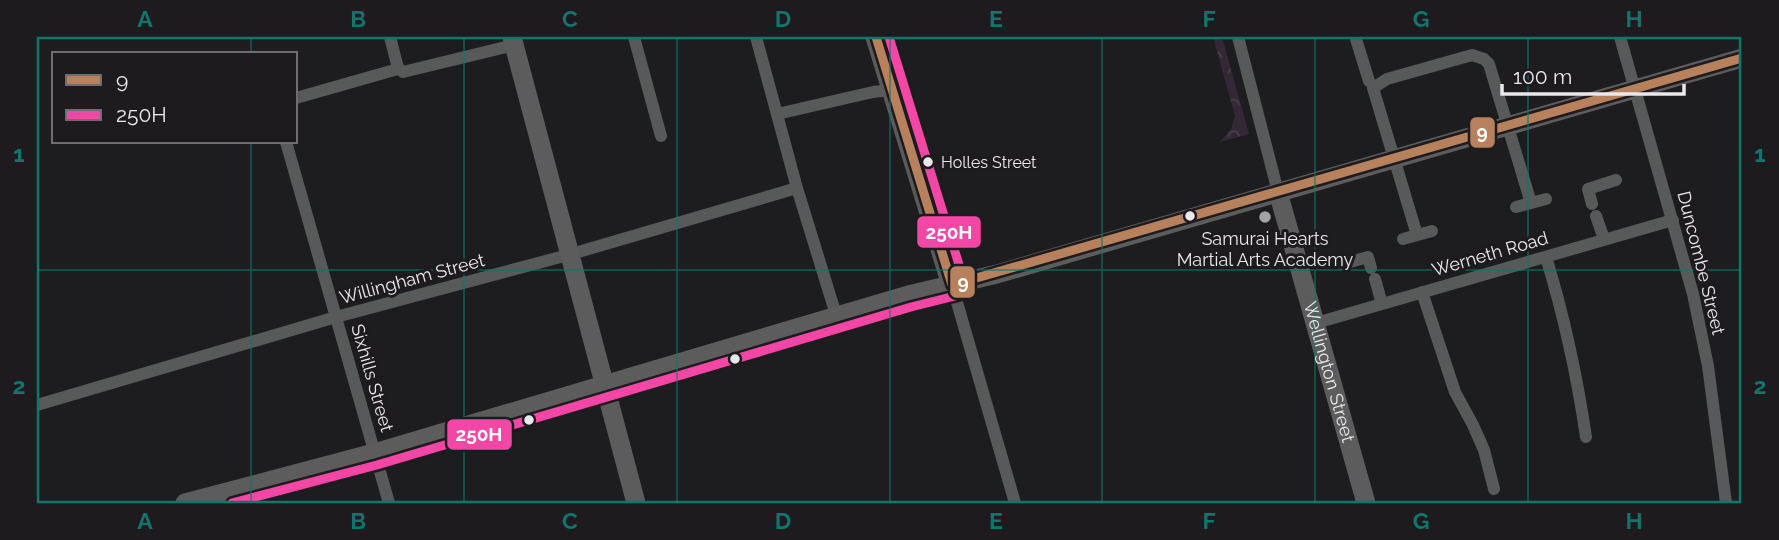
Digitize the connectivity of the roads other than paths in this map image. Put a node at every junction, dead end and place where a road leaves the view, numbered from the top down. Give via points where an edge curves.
1 (390, 37) edge
2 (634, 37) edge
3 (756, 37) edge
4 (876, 37) edge
5 (1238, 37) edge
6 (1620, 37) edge
7 (1358, 38) edge
8 (513, 41) edge
9 (1742, 58) edge
10 (399, 70) junction
11 (1369, 81) dead end
12 (1634, 88) junction
13 (891, 90) junction
14 (298, 97) edge
15 (777, 114) junction
16 (1507, 125) junction
17 (661, 136) dead end
18 (287, 144) edge
19 (1394, 158) junction
20 (1615, 180) dead end
21 (797, 188) junction
22 (1278, 192) junction
23 (1546, 199) dead end
24 (1531, 203) junction
25 (1516, 207) dead end
26 (1673, 219) junction
27 (1432, 231) dead end
28 (1417, 235) junction
29 (1403, 239) dead end
30 (1604, 239) junction
31 (568, 255) junction
32 (1546, 257) junction
33 (1343, 264) dead end
34 (952, 285) junction
35 (1422, 292) junction
36 (1382, 304) junction
37 (336, 317) junction
38 (837, 318) junction
39 (1317, 323) junction
40 (605, 385) junction
41 (37, 405) edge
42 (1586, 437) dead end
43 (374, 453) junction
44 (1494, 489) dead end
45 (185, 503) edge
46 (389, 503) edge
47 (636, 503) edge
48 (1014, 503) edge
49 (1366, 503) edge
50 (1726, 503) edge

1 - 10 street
2 - 17 street
3 - 15 street
4 - 13 main road
5 - 22 street, Wellington Street
6 - 12 street, Duncombe Street
7 - 11 street
8 - 10 street
8 - 31 main road
9 - 12 main road
10 - 14 street
12 - 16 main road
12 - 26 street, Duncombe Street
13 - 15 street
13 - 34 main road
15 - 21 street
16 - 19 main road
16 - 19 street via 1489,64 1472,55 1373,88
16 - 24 street
18 - 37 street, Sixhills Street
19 - 22 main road
19 - 28 street
20 - 30 street via 1583,190
21 - 31 street, Willingham Street
21 - 38 street
22 - 34 main road
22 - 39 main road, Wellington Street
23 - 24 street
24 - 25 street
26 - 30 street, Werneth Road
26 - 50 street, Duncombe Street via 1708,366
27 - 28 street
28 - 29 street
30 - 32 street, Werneth Road
31 - 37 street, Willingham Street
31 - 40 main road
32 - 35 street, Werneth Road
32 - 42 street
33 - 36 street via 1372,265
34 - 38 main road
34 - 48 street
35 - 36 street, Werneth Road
35 - 44 street via 1455,392 1484,450
36 - 39 street, Werneth Road
37 - 41 street, Willingham Street
37 - 43 street, Sixhills Street
38 - 40 main road
39 - 49 main road, Wellington Street
40 - 43 main road
40 - 47 main road
43 - 45 main road
43 - 46 street, Sixhills Street

